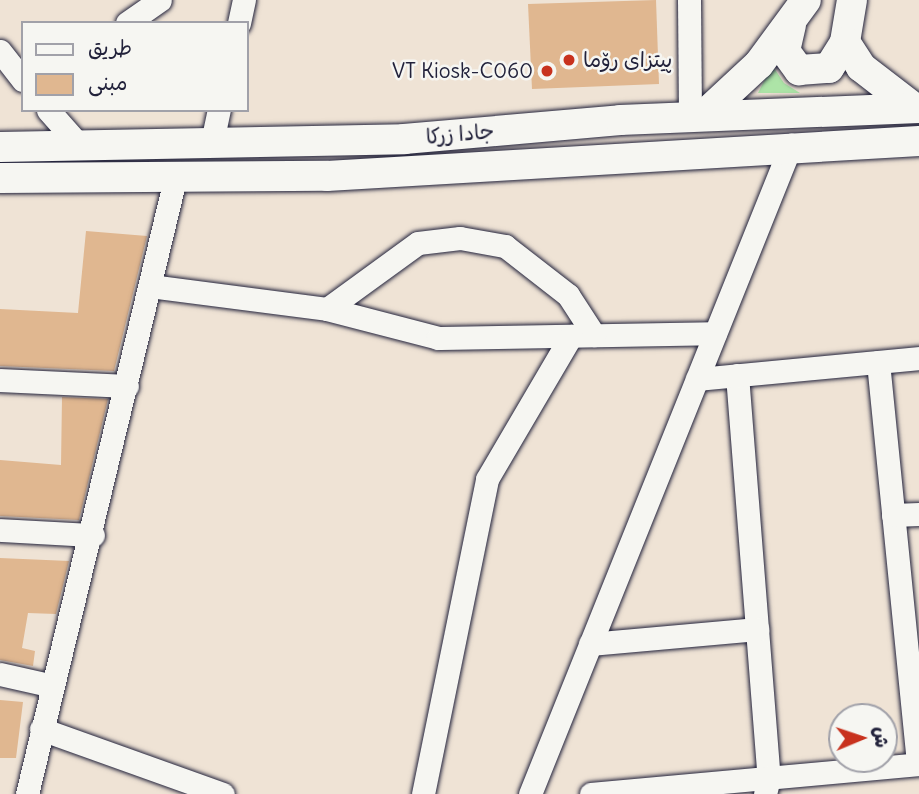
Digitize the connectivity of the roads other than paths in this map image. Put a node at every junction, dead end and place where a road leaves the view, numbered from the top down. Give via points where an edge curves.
1 (160, 0) edge
2 (244, 0) edge
3 (689, 0) edge
4 (852, 0) edge
5 (799, 13) edge
6 (130, 21) edge
7 (239, 21) edge
8 (845, 42) junction
9 (0, 51) edge
10 (21, 77) edge
11 (917, 108) edge
12 (50, 112) edge
13 (219, 112) edge
14 (697, 116) junction
15 (919, 141) edge
16 (212, 142) junction
17 (791, 145) junction
18 (80, 146) junction
19 (0, 147) edge
20 (176, 175) junction
21 (0, 178) edge
22 (150, 286) junction
23 (327, 309) junction
24 (715, 333) junction
25 (582, 336) junction
26 (919, 358) edge
27 (878, 362) junction
28 (737, 375) junction
29 (697, 379) junction
30 (0, 380) edge
31 (127, 386) junction
32 (919, 514) edge
33 (894, 515) junction
34 (0, 530) edge
35 (93, 535) junction
36 (757, 629) junction
37 (590, 644) junction
38 (0, 674) edge
39 (49, 685) junction
40 (41, 729) junction
41 (919, 764) edge
42 (767, 786) edge
43 (27, 794) edge
44 (223, 794) edge
45 (423, 794) edge
46 (530, 794) edge
47 (591, 794) edge

1 - 6 street
2 - 7 street
3 - 14 street
4 - 8 main road
5 - 8 main road via 785,51 799,70 829,68
5 - 14 main road
8 - 11 main road via 861,67
9 - 10 street
11 - 14 main road, جادا زرکا
12 - 18 street
13 - 16 street
14 - 16 main road, جادا زرکا via 404,139
15 - 17 main road, جادا زرکا
16 - 18 main road, جادا زرکا
17 - 20 main road, جادا زرکا via 327,176
17 - 24 street
18 - 19 main road, جادا زرکا
20 - 21 main road, جادا زرکا
20 - 22 street
22 - 23 street
22 - 31 street
23 - 25 street via 438,338
23 - 25 street via 418,243 460,238 505,246 568,295
24 - 25 street
24 - 29 street
25 - 45 street via 487,478
26 - 27 street
27 - 28 street
27 - 33 street
28 - 29 street
28 - 36 street
29 - 37 street
30 - 31 street
31 - 35 street
32 - 33 street
33 - 41 street
34 - 35 street
35 - 39 street
36 - 37 street
36 - 42 street
37 - 46 street
38 - 39 street
39 - 40 street
40 - 43 street
40 - 44 street
41 - 42 street
42 - 47 street

